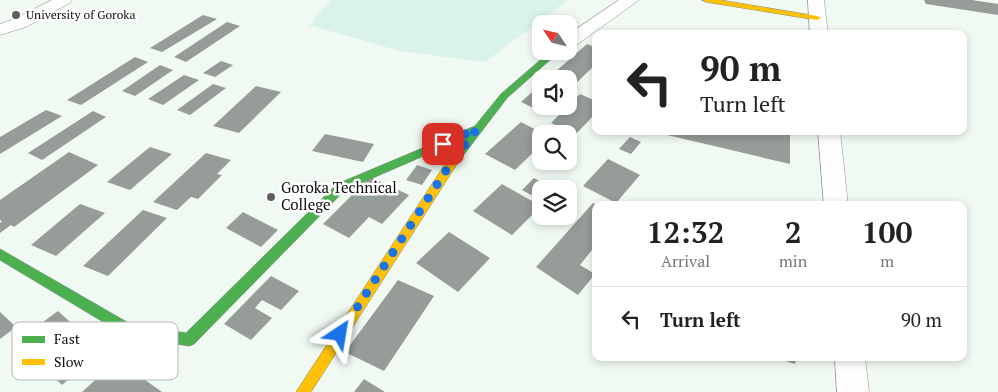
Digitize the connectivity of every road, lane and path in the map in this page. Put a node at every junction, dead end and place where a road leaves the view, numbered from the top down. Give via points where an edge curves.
1 (64, 0) edge
2 (631, 0) edge
3 (706, 0) edge
4 (816, 0) edge
5 (818, 26) edge
6 (0, 30) edge
7 (578, 36) edge
8 (546, 60) edge
9 (477, 129) junction
10 (829, 135) edge
11 (836, 201) edge
12 (0, 254) edge
13 (115, 322) edge
14 (178, 338) edge
15 (850, 361) edge
16 (303, 392) edge
17 (853, 392) edge

1 - 6 street
2 - 7 street
3 - 5 street
4 - 5 street
8 - 9 street via 504,96
9 - 14 street via 341,187 189,340
9 - 16 street via 453,160
10 - 11 street
12 - 13 street
15 - 17 street

